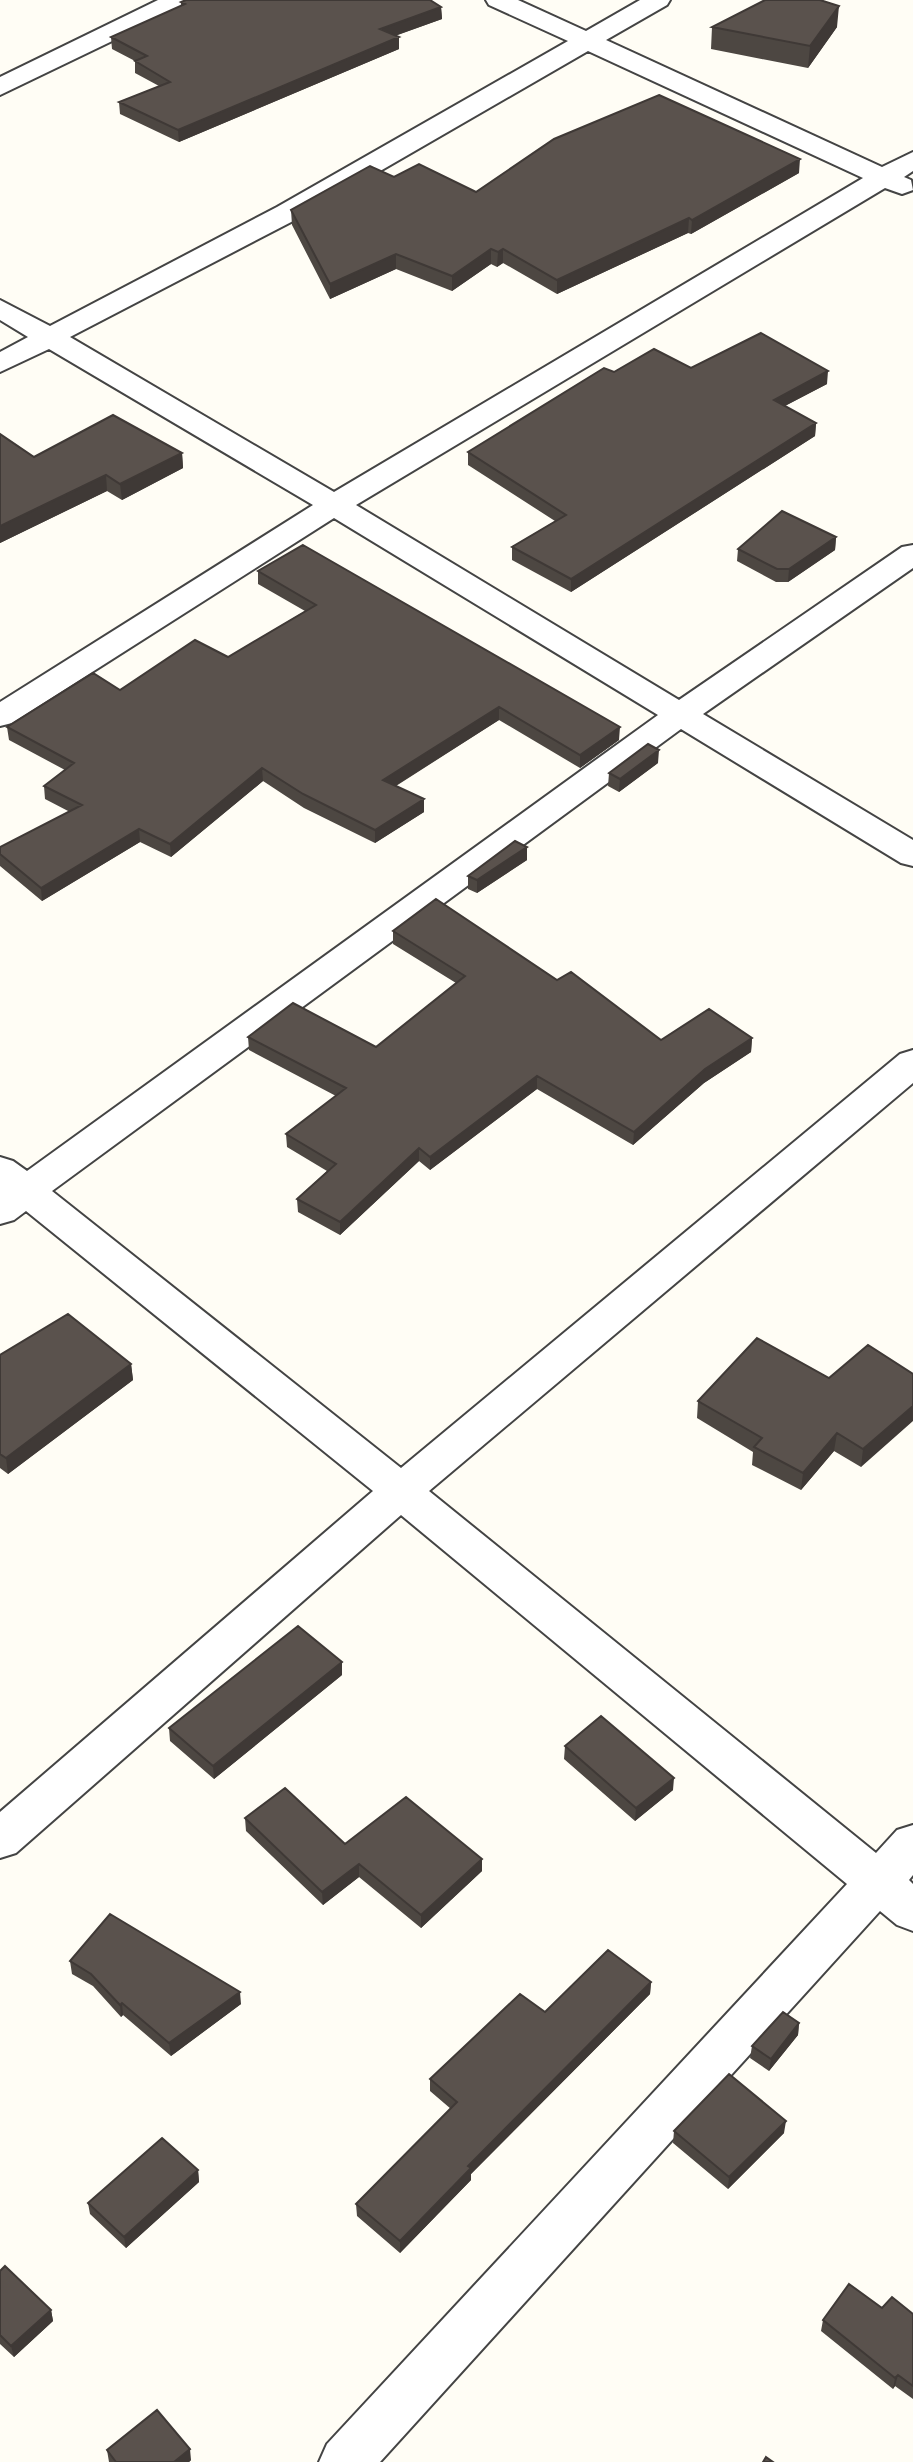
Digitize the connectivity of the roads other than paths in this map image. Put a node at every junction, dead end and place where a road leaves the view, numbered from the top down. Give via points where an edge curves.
1 (178, 0) edge
2 (498, 0) edge
3 (658, 0) edge
4 (586, 41) junction
5 (0, 87) edge
6 (913, 160) edge
7 (886, 178) junction
8 (913, 191) edge
9 (0, 308) edge
10 (48, 337) junction
11 (0, 363) edge
12 (334, 505) junction
13 (913, 554) edge
14 (680, 714) junction
15 (0, 716) edge
16 (913, 855) edge
17 (913, 1063) edge
18 (9, 1190) edge
19 (401, 1491) junction
20 (0, 1839) edge
21 (913, 1844) edge
22 (895, 1897) edge
23 (345, 2462) edge

1 - 5 street
2 - 4 street
3 - 4 street
4 - 7 street
4 - 10 street via 288,213
6 - 7 street
7 - 8 street
7 - 12 street
9 - 10 street
10 - 11 street
10 - 12 street
12 - 14 street
12 - 15 street
13 - 14 street
14 - 16 street
14 - 18 street
17 - 19 street
18 - 19 street
19 - 20 street
19 - 22 street
21 - 22 street
22 - 23 street

